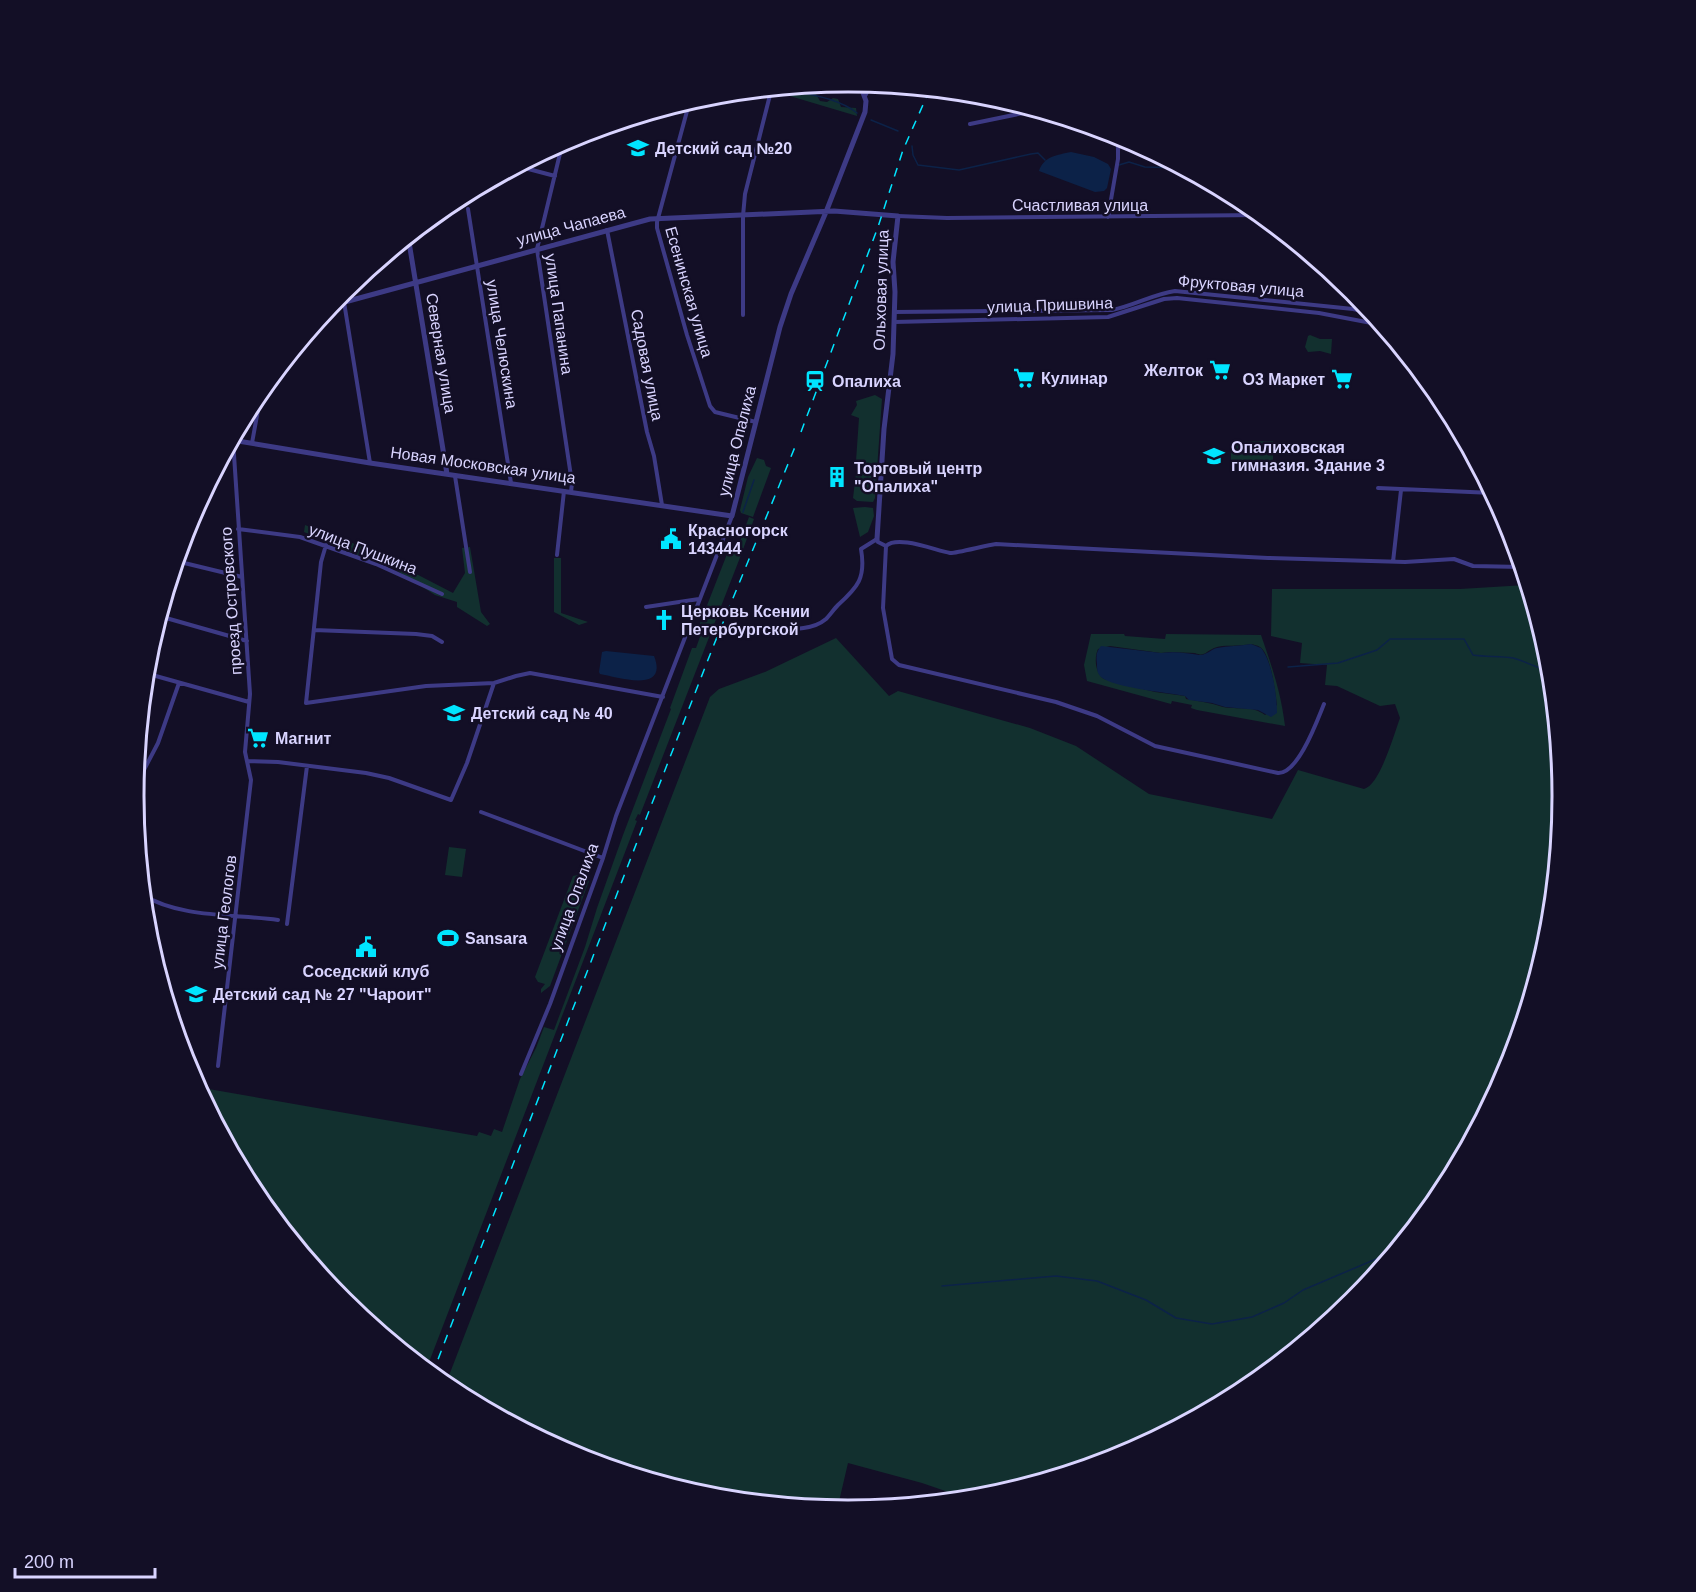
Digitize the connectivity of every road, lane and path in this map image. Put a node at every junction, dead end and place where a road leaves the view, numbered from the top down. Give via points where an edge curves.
1 (863, 92) edge
2 (867, 92) edge
3 (865, 96) junction
4 (770, 97) edge
5 (687, 111) edge
6 (1020, 114) edge
7 (970, 124) dead end
8 (1119, 146) edge
9 (560, 153) edge
10 (527, 169) edge
11 (555, 176) junction
12 (468, 209) dead end
13 (826, 212) junction
14 (1246, 215) edge
15 (743, 216) junction
16 (898, 216) junction
17 (659, 217) junction
18 (1108, 217) junction
19 (607, 230) junction
20 (409, 245) edge
21 (537, 249) junction
22 (477, 266) junction
23 (416, 283) junction
24 (347, 301) edge
25 (344, 304) edge
26 (1358, 310) edge
27 (894, 312) junction
28 (743, 315) dead end
29 (894, 322) junction
30 (1370, 323) edge
31 (258, 412) edge
32 (756, 422) junction
33 (240, 441) edge
34 (252, 443) junction
35 (233, 453) edge
36 (370, 463) junction
37 (447, 474) junction
38 (455, 475) junction
39 (511, 483) junction
40 (1378, 488) dead end
41 (564, 490) junction
42 (1401, 490) junction
43 (571, 492) junction
44 (1484, 493) edge
45 (662, 505) junction
46 (732, 516) junction
47 (238, 529) junction
48 (878, 541) junction
49 (326, 545) junction
50 (886, 546) junction
51 (557, 555) dead end
52 (1393, 562) junction
53 (184, 563) edge
54 (1514, 567) edge
55 (471, 572) dead end
56 (242, 577) junction
57 (442, 594) dead end
58 (700, 598) junction
59 (645, 607) dead end
60 (167, 618) edge
61 (772, 629) dead end
62 (314, 630) junction
63 (247, 641) junction
64 (442, 642) dead end
65 (154, 676) edge
66 (179, 683) junction
67 (494, 683) junction
68 (663, 697) junction
69 (249, 702) junction
70 (1323, 704) dead end
71 (248, 761) junction
72 (307, 766) junction
73 (145, 771) edge
74 (480, 812) dead end
75 (603, 858) junction
76 (152, 899) edge
77 (236, 916) junction
78 (278, 920) dead end
79 (288, 924) dead end
80 (218, 1066) dead end
81 (521, 1074) dead end

1 - 3 street
2 - 3 street, улица Опалиха
3 - 13 street, улица Опалиха via 866,112
4 - 15 street
5 - 17 street, Есенинская улица
6 - 7 street
8 - 18 street
9 - 11 street, улица Папанина
10 - 11 street
11 - 21 street, улица Папанина
12 - 22 street, улица Челюскина
13 - 15 street, улица Чапаева
13 - 16 street, улица Чапаева
13 - 32 street, улица Опалиха via 791,294
14 - 18 street, Счастливая улица
15 - 17 street, улица Чапаева
15 - 28 street
16 - 18 street, Счастливая улица
16 - 27 street, Ольховая улица via 893,262
17 - 19 street, улица Чапаева
17 - 32 street, Есенинская улица via 660,238 710,406 715,412
19 - 21 street, улица Чапаева
19 - 45 street, Садовая улица
20 - 23 street, Северная улица
21 - 22 street, улица Чапаева
21 - 43 street, улица Папанина
22 - 23 street, улица Чапаева
22 - 39 street, улица Челюскина
23 - 24 street, улица Чапаева
23 - 37 street, Северная улица
25 - 36 street
26 - 27 street, Фруктовая улица via 1175,291 1112,310
27 - 29 street, Ольховая улица
29 - 30 street, улица Пришвина via 1108,317 1177,298 1319,313
29 - 48 street, Ольховая улица
31 - 34 street
32 - 46 street, улица Опалиха
33 - 34 street, Новая Московская улица
34 - 36 street, Новая Московская улица
35 - 47 street, проезд Островского
36 - 37 street, Новая Московская улица
37 - 38 street, Новая Московская улица
38 - 39 street, Новая Московская улица
38 - 55 street
39 - 41 street, Новая Московская улица
40 - 42 street
41 - 43 street, Новая Московская улица
41 - 51 street
42 - 44 street
42 - 52 street
43 - 45 street, Новая Московская улица
45 - 46 street, Новая Московская улица
46 - 58 street, улица Опалиха
47 - 49 street, улица Пушкина via 300,537
47 - 56 street, проезд Островского
48 - 50 street
48 - 61 street via 861,549 860,584 827,618 797,630
49 - 57 street, улица Пушкина
49 - 62 street
50 - 52 street via 897,541 953,554 996,544
50 - 70 street via 883,608 892,659 899,665 1056,702 1097,716 1155,746 1278,773 1288,770 1305,746
52 - 54 street via 1454,560 1473,566
53 - 56 street
56 - 63 street, проезд Островского
58 - 59 street
58 - 68 street, улица Опалиха
60 - 63 street
62 - 64 street via 416,634
62 - 67 street via 306,702 426,686
63 - 69 street, проезд Островского
65 - 66 street
66 - 69 street
66 - 73 street via 159,743
67 - 68 street via 530,673
67 - 72 street via 451,800 389,778
68 - 75 street, улица Опалиха
69 - 71 street, проезд Островского via 245,744
71 - 72 street
71 - 77 street, улица Геологов via 251,780
72 - 79 street
74 - 75 street
75 - 81 street, улица Опалиха
76 - 77 street via 167,907
77 - 78 street
77 - 80 street, улица Геологов

